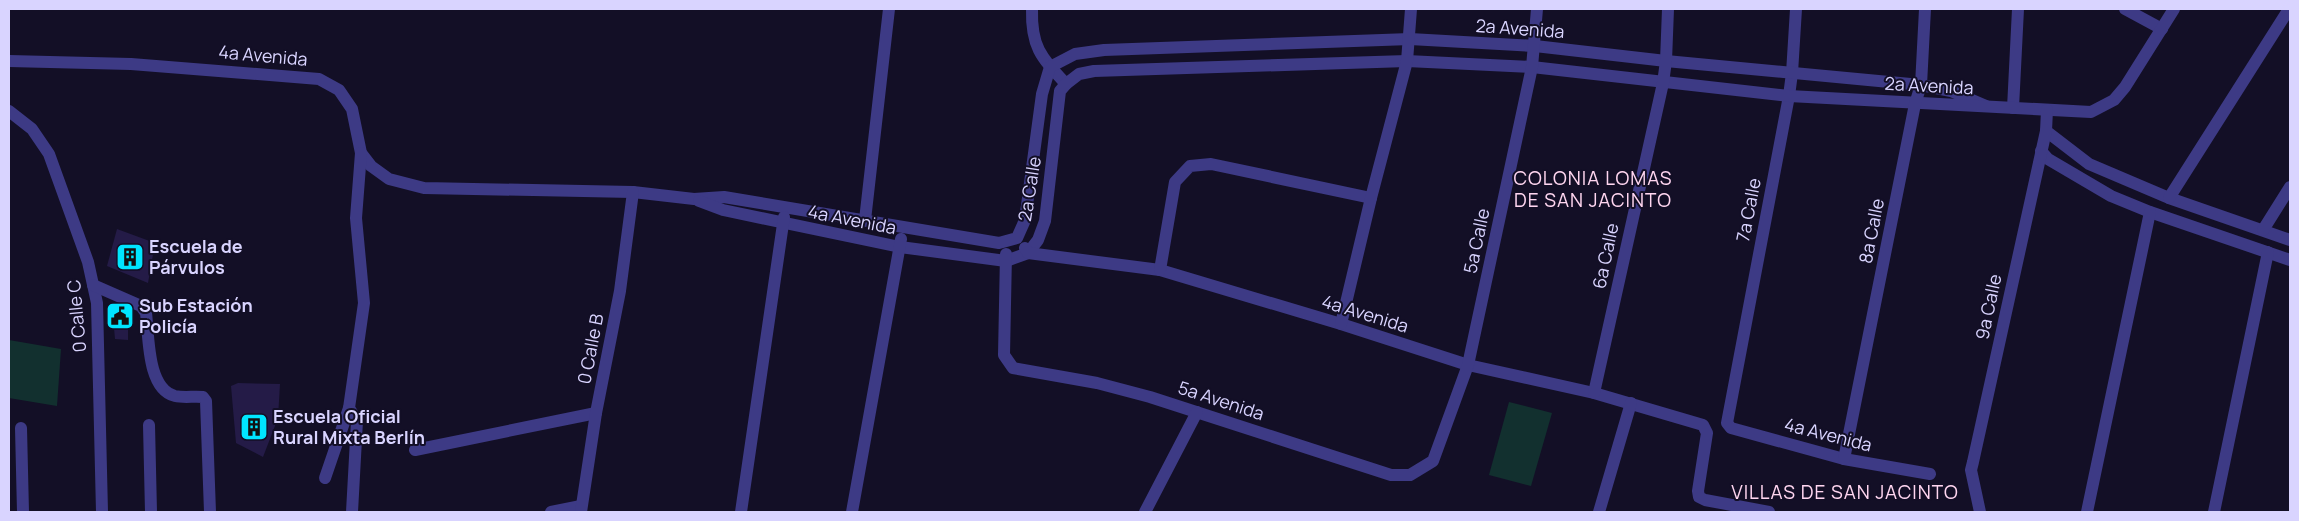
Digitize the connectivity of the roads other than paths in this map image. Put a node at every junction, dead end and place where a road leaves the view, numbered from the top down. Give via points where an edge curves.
1 (889, 9) edge
2 (1032, 9) edge
3 (1411, 9) edge
4 (1537, 9) edge
5 (1668, 9) edge
6 (1796, 9) edge
7 (1925, 9) edge
8 (2018, 9) edge
9 (2125, 9) edge
10 (2174, 9) edge
11 (2289, 9) edge
12 (2162, 29) junction
13 (1410, 40) junction
14 (1535, 46) junction
15 (9, 61) edge
16 (1666, 61) junction
17 (1407, 62) junction
18 (1050, 67) junction
19 (1532, 67) junction
20 (1792, 73) junction
21 (1662, 83) junction
22 (1066, 84) junction
23 (1921, 85) junction
24 (1789, 96) junction
25 (1915, 104) junction
26 (1986, 106) junction
27 (2013, 108) junction
28 (2047, 110) junction
29 (10, 116) edge
30 (2046, 131) junction
31 (2041, 151) junction
32 (361, 153) junction
33 (2290, 187) edge
34 (633, 192) junction
35 (1371, 198) junction
36 (2169, 198) junction
37 (694, 199) junction
38 (786, 207) junction
39 (2150, 212) junction
40 (865, 220) junction
41 (783, 224) junction
42 (903, 228) junction
43 (2263, 230) junction
44 (1017, 238) junction
45 (2290, 240) edge
46 (1002, 243) junction
47 (900, 248) junction
48 (2268, 252) junction
49 (1028, 253) junction
50 (2290, 260) edge
51 (1006, 261) junction
52 (1160, 270) junction
53 (94, 285) junction
54 (1341, 324) junction
55 (1468, 365) junction
56 (1594, 392) junction
57 (1631, 403) junction
58 (349, 408) junction
59 (1197, 412) junction
60 (596, 413) junction
61 (1727, 418) joint
62 (149, 424) dead end
63 (21, 428) dead end
64 (414, 450) dead end
65 (1844, 459) junction
66 (1420, 470) joint
67 (1930, 474) dead end
68 (325, 478) dead end
69 (581, 509) edge
70 (23, 512) edge
71 (102, 512) edge
72 (152, 512) edge
73 (210, 512) edge
74 (352, 512) edge
75 (550, 512) edge
76 (741, 512) edge
77 (852, 512) edge
78 (1146, 512) edge
79 (1599, 512) edge
80 (1769, 512) edge
81 (1980, 512) edge
82 (2087, 512) edge
83 (2214, 512) edge

1 - 40 street
2 - 18 street via 1031,28 1037,49
3 - 13 street
4 - 14 street, 5a Calle
5 - 16 street, 6a Calle
6 - 20 street, 7a Calle
7 - 23 street, 8a Calle
8 - 27 street
9 - 12 street
10 - 12 street
11 - 36 street
12 - 28 street, 2a Avenida via 2114,100 2091,112
13 - 14 street, 2a Avenida
13 - 17 street
13 - 18 street, 2a Avenida via 1104,50 1075,54
14 - 16 street, 2a Avenida
14 - 19 street, 5a Calle
15 - 32 street, 4a Avenida via 131,64 319,79 339,90 352,109
16 - 20 street, 2a Avenida
16 - 21 street, 6a Calle
17 - 19 street, 2a Avenida
17 - 22 street, 2a Avenida via 1094,72 1078,74
17 - 35 street
18 - 22 street
18 - 44 street, 2a Calle via 1042,94 1025,220
19 - 21 street, 2a Avenida
19 - 55 street, 5a Calle
20 - 23 street, 2a Avenida
20 - 24 street, 7a Calle
21 - 24 street, 2a Avenida
21 - 56 street, 6a Calle
22 - 49 street, 2a Calle via 1060,91 1045,221 1038,240
23 - 25 street, 8a Calle
23 - 26 street, 2a Avenida via 1951,91
24 - 25 street, 2a Avenida
24 - 61 street, 7a Calle
25 - 26 street, 2a Avenida
25 - 65 street, 8a Calle
26 - 27 street, 2a Avenida
27 - 28 street, 2a Avenida
28 - 30 street, 9a Calle
29 - 53 street, 0 Calle C via 32,129 49,154
30 - 31 street, 9a Calle
30 - 36 street via 2089,164
31 - 39 street via 2111,196
31 - 81 street, 9a Calle via 1972,462
32 - 34 street, 4a Avenida via 371,166 389,179 424,188
32 - 58 street via 356,218 364,303
33 - 43 street
34 - 37 street, 4a Avenida
34 - 60 street, 0 Calle B via 620,290
35 - 52 street via 1211,164 1190,166 1176,182
35 - 54 street
36 - 43 street
37 - 38 street, 4a Avenida via 724,197
37 - 41 street, 4a Avenida via 723,210
38 - 40 street, 4a Avenida
38 - 41 street
39 - 48 street
39 - 82 street
40 - 42 street, 4a Avenida
41 - 47 street, 4a Avenida
41 - 76 street
42 - 46 street, 4a Avenida
42 - 47 street
43 - 45 street
44 - 46 street, 2a Calle
44 - 49 street
46 - 51 street
47 - 51 street, 4a Avenida
47 - 77 street
48 - 50 street
48 - 83 street
49 - 51 street
49 - 52 street, 4a Avenida
51 - 59 street, 5a Avenida via 1004,355 1013,368 1097,383
52 - 54 street, 4a Avenida
53 - 71 street, 0 Calle C
53 - 73 street via 141,306 146,312 152,365 163,390 176,396 203,397 206,401
54 - 55 street, 4a Avenida
55 - 56 street, 4a Avenida
55 - 66 street, 5a Calle via 1433,461
56 - 57 street, 4a Avenida
57 - 79 street
57 - 80 street, 4a Avenida via 1706,428 1699,498
58 - 68 street
58 - 74 street via 357,421
59 - 66 street, 5a Avenida via 1391,475 1410,476
59 - 78 street
60 - 64 street
60 - 69 street, 0 Calle B
61 - 65 street, 4a Avenida via 1731,428
62 - 72 street
63 - 70 street
65 - 67 street, 4a Avenida
69 - 75 street

